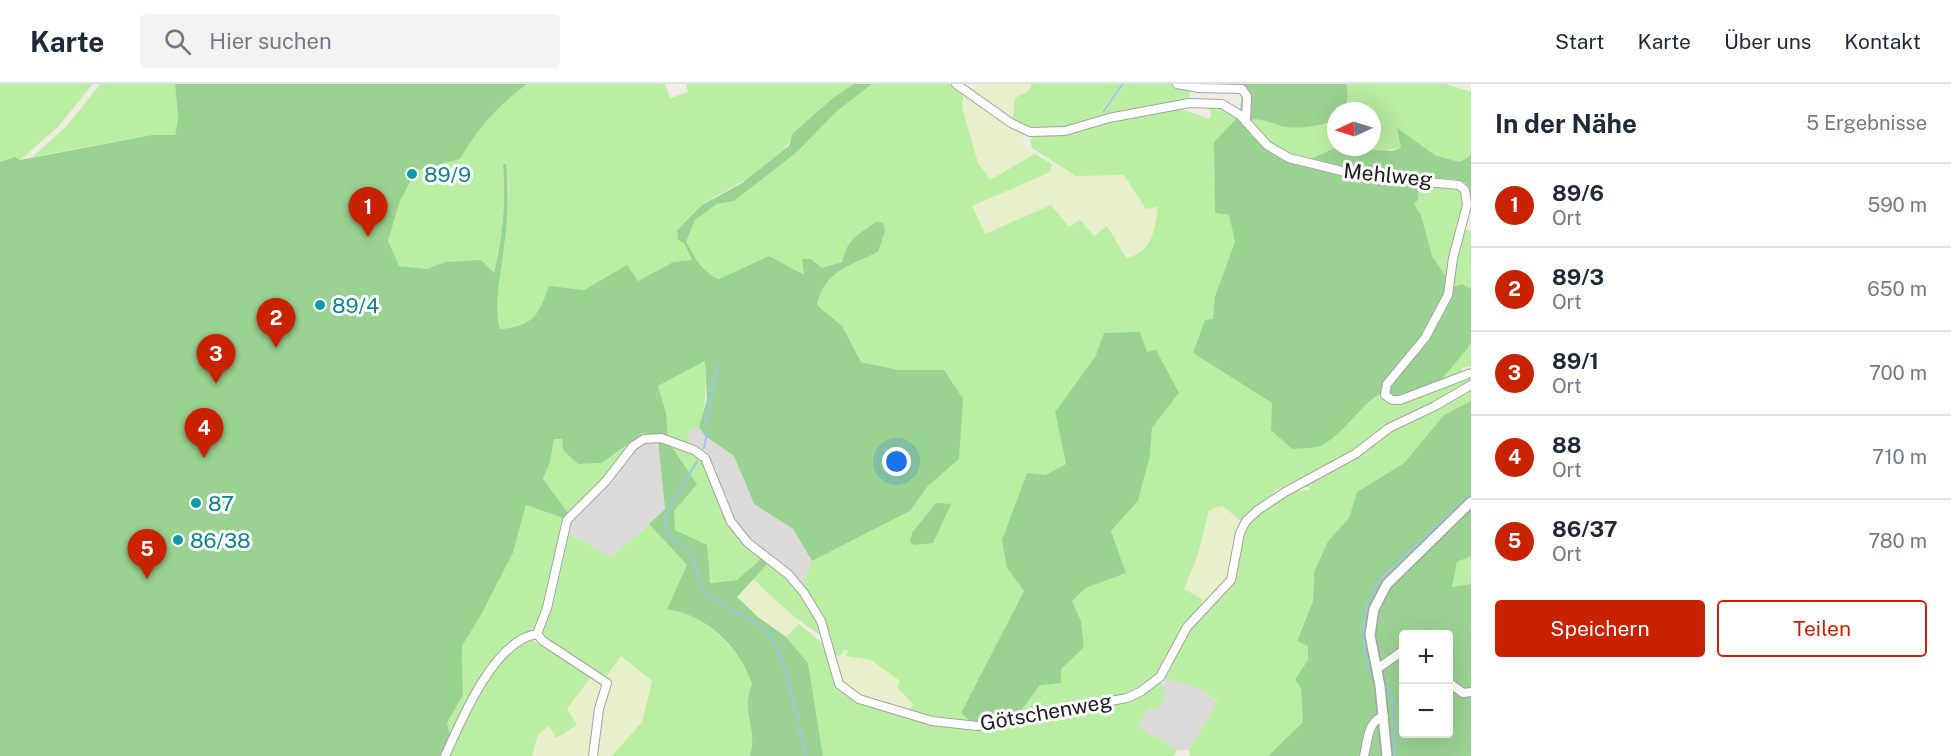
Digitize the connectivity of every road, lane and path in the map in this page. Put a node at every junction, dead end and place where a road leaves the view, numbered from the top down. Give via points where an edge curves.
1 (956, 84) edge
2 (1177, 84) edge
3 (1246, 122) junction
4 (1471, 373) edge
5 (1471, 385) edge
6 (1471, 502) edge
7 (537, 634) junction
8 (1399, 654) edge
9 (1378, 671) junction
10 (1452, 684) edge
11 (1471, 692) edge
12 (1384, 716) junction
13 (445, 756) edge
14 (593, 756) edge
15 (1364, 756) edge
16 (1387, 756) edge

1 - 3 street, Mehlweg via 1011,123 1039,134 1189,103 1222,104
2 - 3 street via 1242,89 1247,96
3 - 4 street, Mehlweg via 1274,151 1307,164 1362,176 1446,182 1462,187 1467,206 1448,296 1425,338 1387,384 1385,395 1400,400
5 - 7 street, Götschenweg via 1389,429 1355,454 1258,510 1240,533 1231,580 1187,627 1160,677 1127,698 977,726 932,721 859,699 839,684 821,621 804,593 788,574 748,543 731,522 705,458 661,438 644,439 633,446 606,481 567,520 547,608
6 - 9 street via 1383,590 1371,628
7 - 13 street via 517,643 494,664
7 - 14 street via 607,683
8 - 9 street
9 - 12 street
10 - 11 street via 1463,693
12 - 15 street via 1370,727
12 - 16 street

